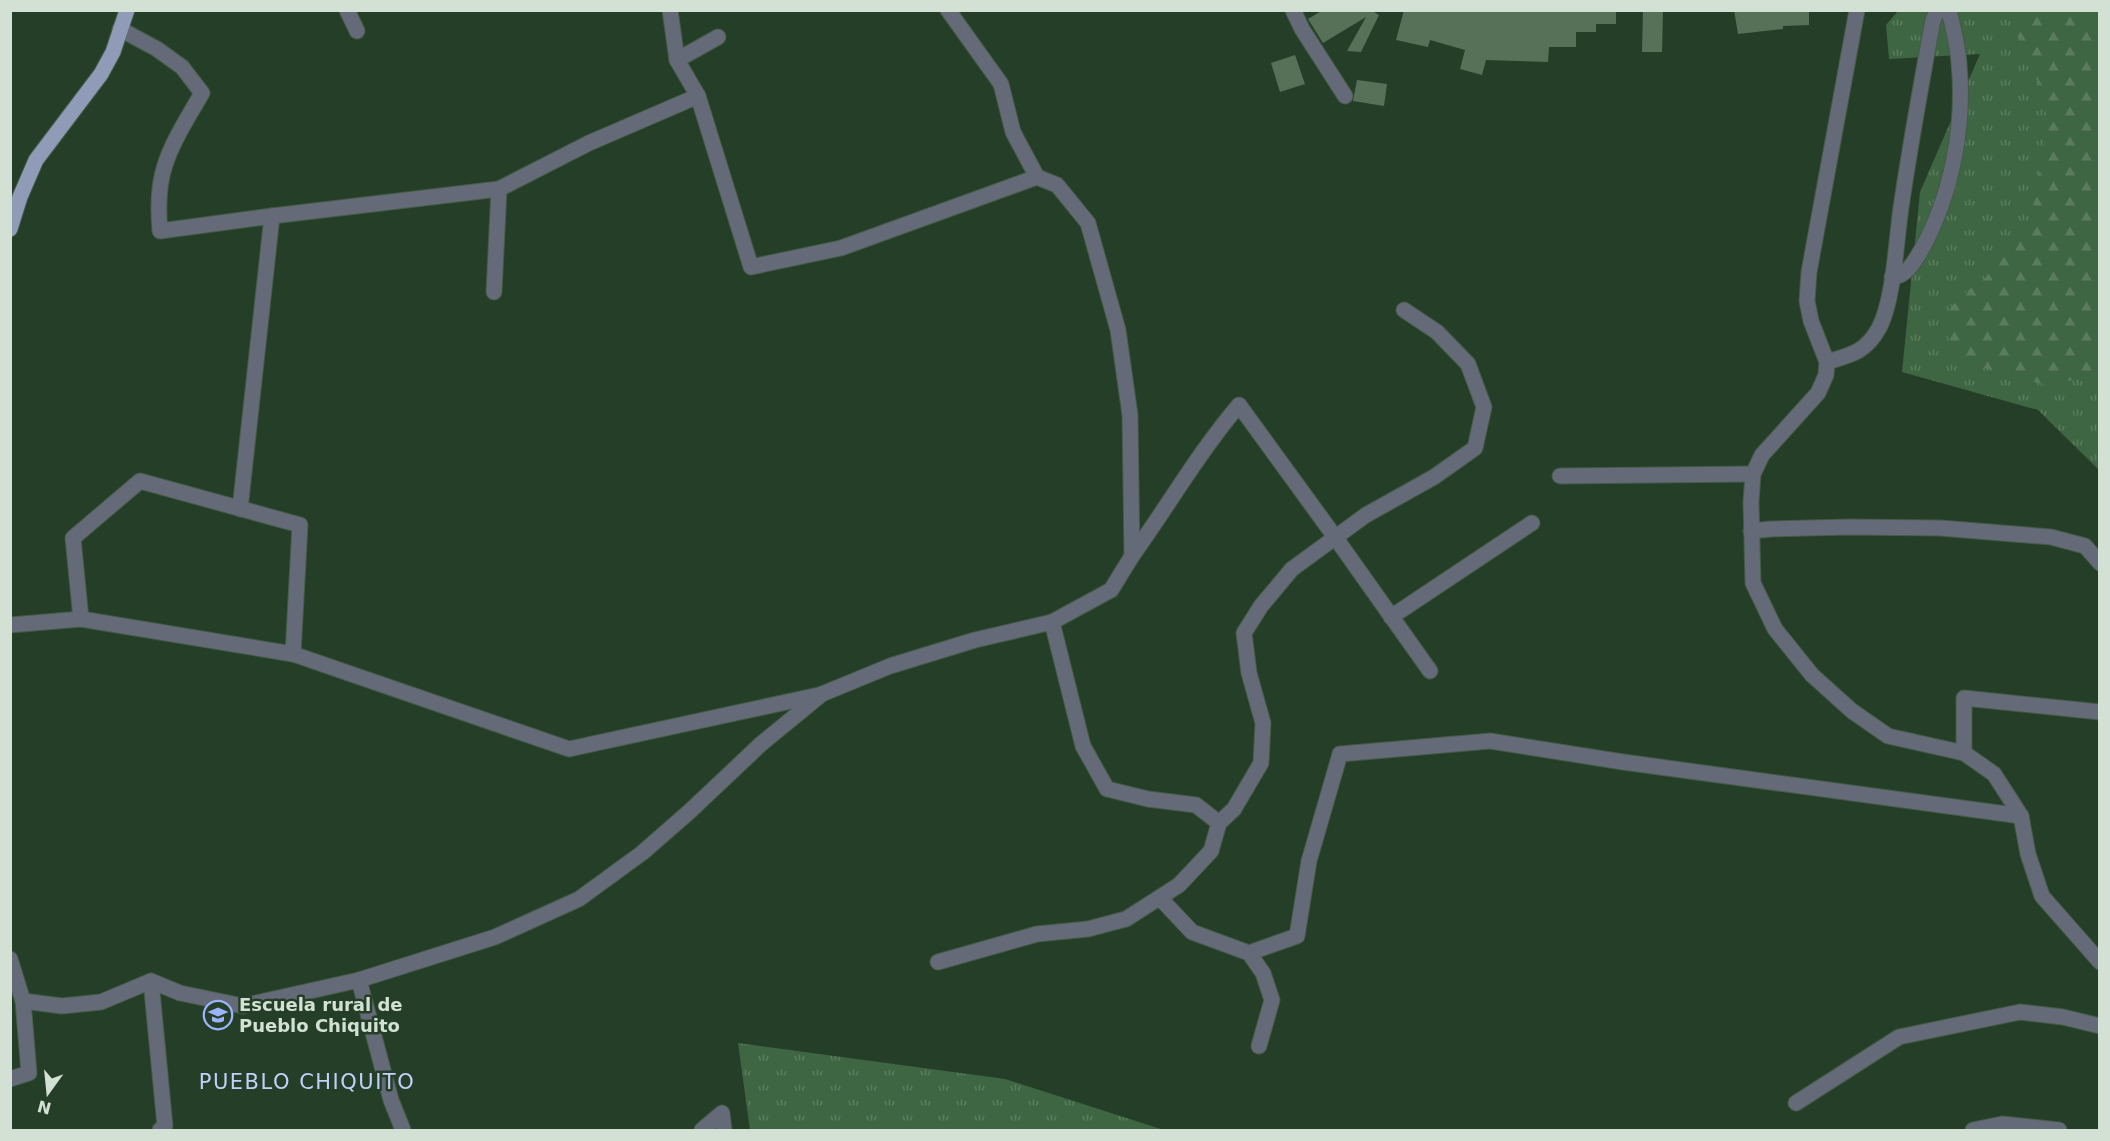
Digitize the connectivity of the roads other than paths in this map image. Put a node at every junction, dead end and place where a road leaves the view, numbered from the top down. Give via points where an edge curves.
1 (127, 10) edge
2 (347, 10) edge
3 (670, 10) edge
4 (948, 10) edge
5 (1293, 10) edge
6 (1857, 10) edge
7 (1938, 10) edge
8 (1949, 10) edge
9 (120, 29) junction
10 (357, 31) dead end
11 (718, 36) dead end
12 (677, 60) junction
13 (698, 96) junction
14 (1346, 96) dead end
15 (1037, 177) junction
16 (499, 189) junction
17 (272, 216) junction
18 (10, 229) edge
19 (1892, 277) junction
20 (494, 292) dead end
21 (1404, 310) dead end
22 (1827, 362) junction
23 (1753, 474) junction
24 (1560, 476) dead end
25 (240, 509) junction
26 (1533, 523) dead end
27 (1751, 531) junction
28 (1335, 537) junction
29 (1132, 556) junction
30 (2100, 562) edge
31 (1391, 617) junction
32 (81, 619) junction
33 (1052, 622) junction
34 (10, 625) edge
35 (293, 654) junction
36 (1430, 671) dead end
37 (822, 694) junction
38 (2100, 712) edge
39 (1964, 753) junction
40 (2021, 816) junction
41 (1220, 823) junction
42 (1160, 898) junction
43 (1249, 953) junction
44 (10, 959) edge
45 (938, 962) dead end
46 (2100, 962) edge
47 (359, 980) junction
48 (151, 981) junction
49 (23, 1001) junction
50 (2100, 1026) edge
51 (1259, 1046) dead end
52 (10, 1079) edge
53 (1796, 1103) dead end
54 (160, 1131) edge
55 (403, 1131) edge
56 (702, 1131) edge
57 (724, 1131) edge
58 (1973, 1131) edge
59 (2059, 1131) edge

1 - 9 main road
2 - 10 street
3 - 12 street
4 - 15 street via 1001,84 1013,132
5 - 14 street
6 - 22 street via 1809,273 1809,311
7 - 19 street via 1920,88
8 - 19 street via 1957,44 1960,88 1952,160 1930,233 1905,273
9 - 17 street via 182,67 202,93 164,166 158,206 160,231
9 - 18 main road via 101,74 36,160
11 - 12 street
12 - 13 street
13 - 15 street via 751,267 841,248
13 - 16 street via 589,143
15 - 29 street via 1057,185 1088,223 1118,330 1130,415
16 - 17 street
16 - 20 street
17 - 25 street
19 - 22 street via 1884,317 1873,337 1857,353
21 - 28 street via 1437,332 1468,364 1484,407 1475,448
22 - 23 street via 1818,393 1761,455
23 - 24 street
23 - 27 street
25 - 32 street via 140,481 73,538
25 - 35 street via 300,525
26 - 31 street
27 - 30 street via 1940,528 2050,537 2085,546
27 - 39 street via 1753,584 1775,630 1812,675 1852,711 1888,736
28 - 29 street via 1239,405 1214,435
28 - 31 street
28 - 41 street via 1292,569 1244,633 1249,673 1263,723 1261,763 1234,809
29 - 33 street via 1111,590
31 - 36 street
32 - 34 street
32 - 35 street
33 - 37 street via 890,666
33 - 41 street via 1083,746 1107,789 1196,805
35 - 37 street via 569,749
37 - 47 street via 642,853 579,899 495,937
38 - 39 street via 1964,698
39 - 40 street via 1994,774
40 - 43 street via 1491,741 1340,754 1309,861 1297,936
40 - 46 street via 2028,854 2043,896
41 - 42 street via 1211,851 1179,885
42 - 43 street via 1192,932
42 - 45 street via 1126,919 1088,929 1037,934
43 - 51 street via 1263,973 1272,1000
44 - 49 street
47 - 48 street via 243,1006 180,993
47 - 55 street
48 - 49 street via 101,1002 62,1006
48 - 54 street via 165,1126
49 - 52 street via 29,1073
50 - 53 street via 2020,1012 1899,1037
56 - 57 street via 722,1113
58 - 59 street via 2002,1124

